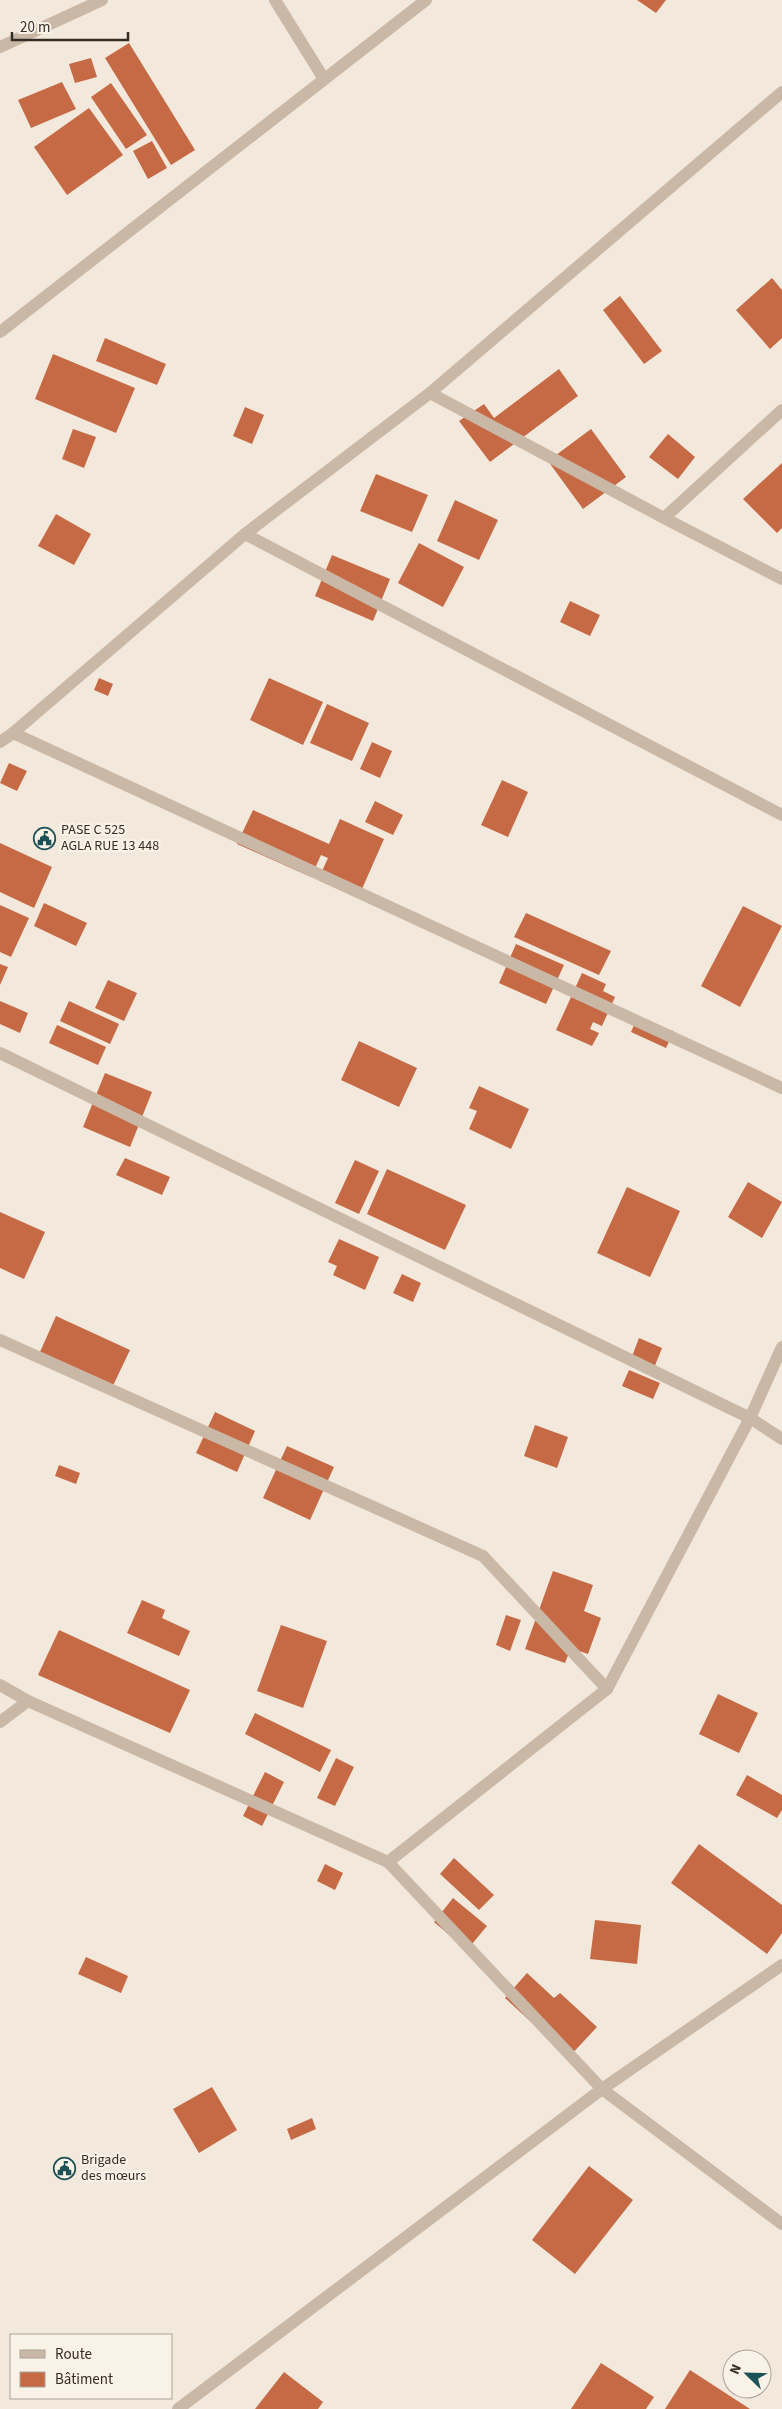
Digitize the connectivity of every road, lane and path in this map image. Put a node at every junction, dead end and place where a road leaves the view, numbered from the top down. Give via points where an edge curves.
1 (102, 0) edge
2 (275, 0) edge
3 (426, 0) edge
4 (0, 47) edge
5 (324, 79) junction
6 (782, 92) edge
7 (0, 332) edge
8 (430, 393) junction
9 (782, 410) edge
10 (664, 518) junction
11 (245, 534) junction
12 (782, 579) edge
13 (13, 734) junction
14 (0, 742) edge
15 (782, 815) edge
16 (0, 1053) edge
17 (782, 1088) edge
18 (0, 1340) edge
19 (782, 1347) edge
20 (750, 1418) junction
21 (782, 1440) edge
22 (0, 1685) edge
23 (607, 1690) junction
24 (28, 1701) junction
25 (0, 1722) edge
26 (388, 1862) junction
27 (782, 1965) edge
28 (602, 2089) junction
29 (782, 2224) edge
30 (178, 2409) edge

1 - 4 street
2 - 5 street
3 - 5 street
5 - 7 street
6 - 8 street
8 - 10 street
8 - 11 street
9 - 10 street
10 - 12 street
11 - 13 street
11 - 15 street
13 - 14 street
13 - 17 street
16 - 20 street
18 - 23 street via 483,1556
19 - 20 street
20 - 21 street
20 - 23 street
22 - 24 street
23 - 26 street
24 - 25 street
24 - 26 street
26 - 28 street
27 - 28 street
28 - 29 street
28 - 30 street

